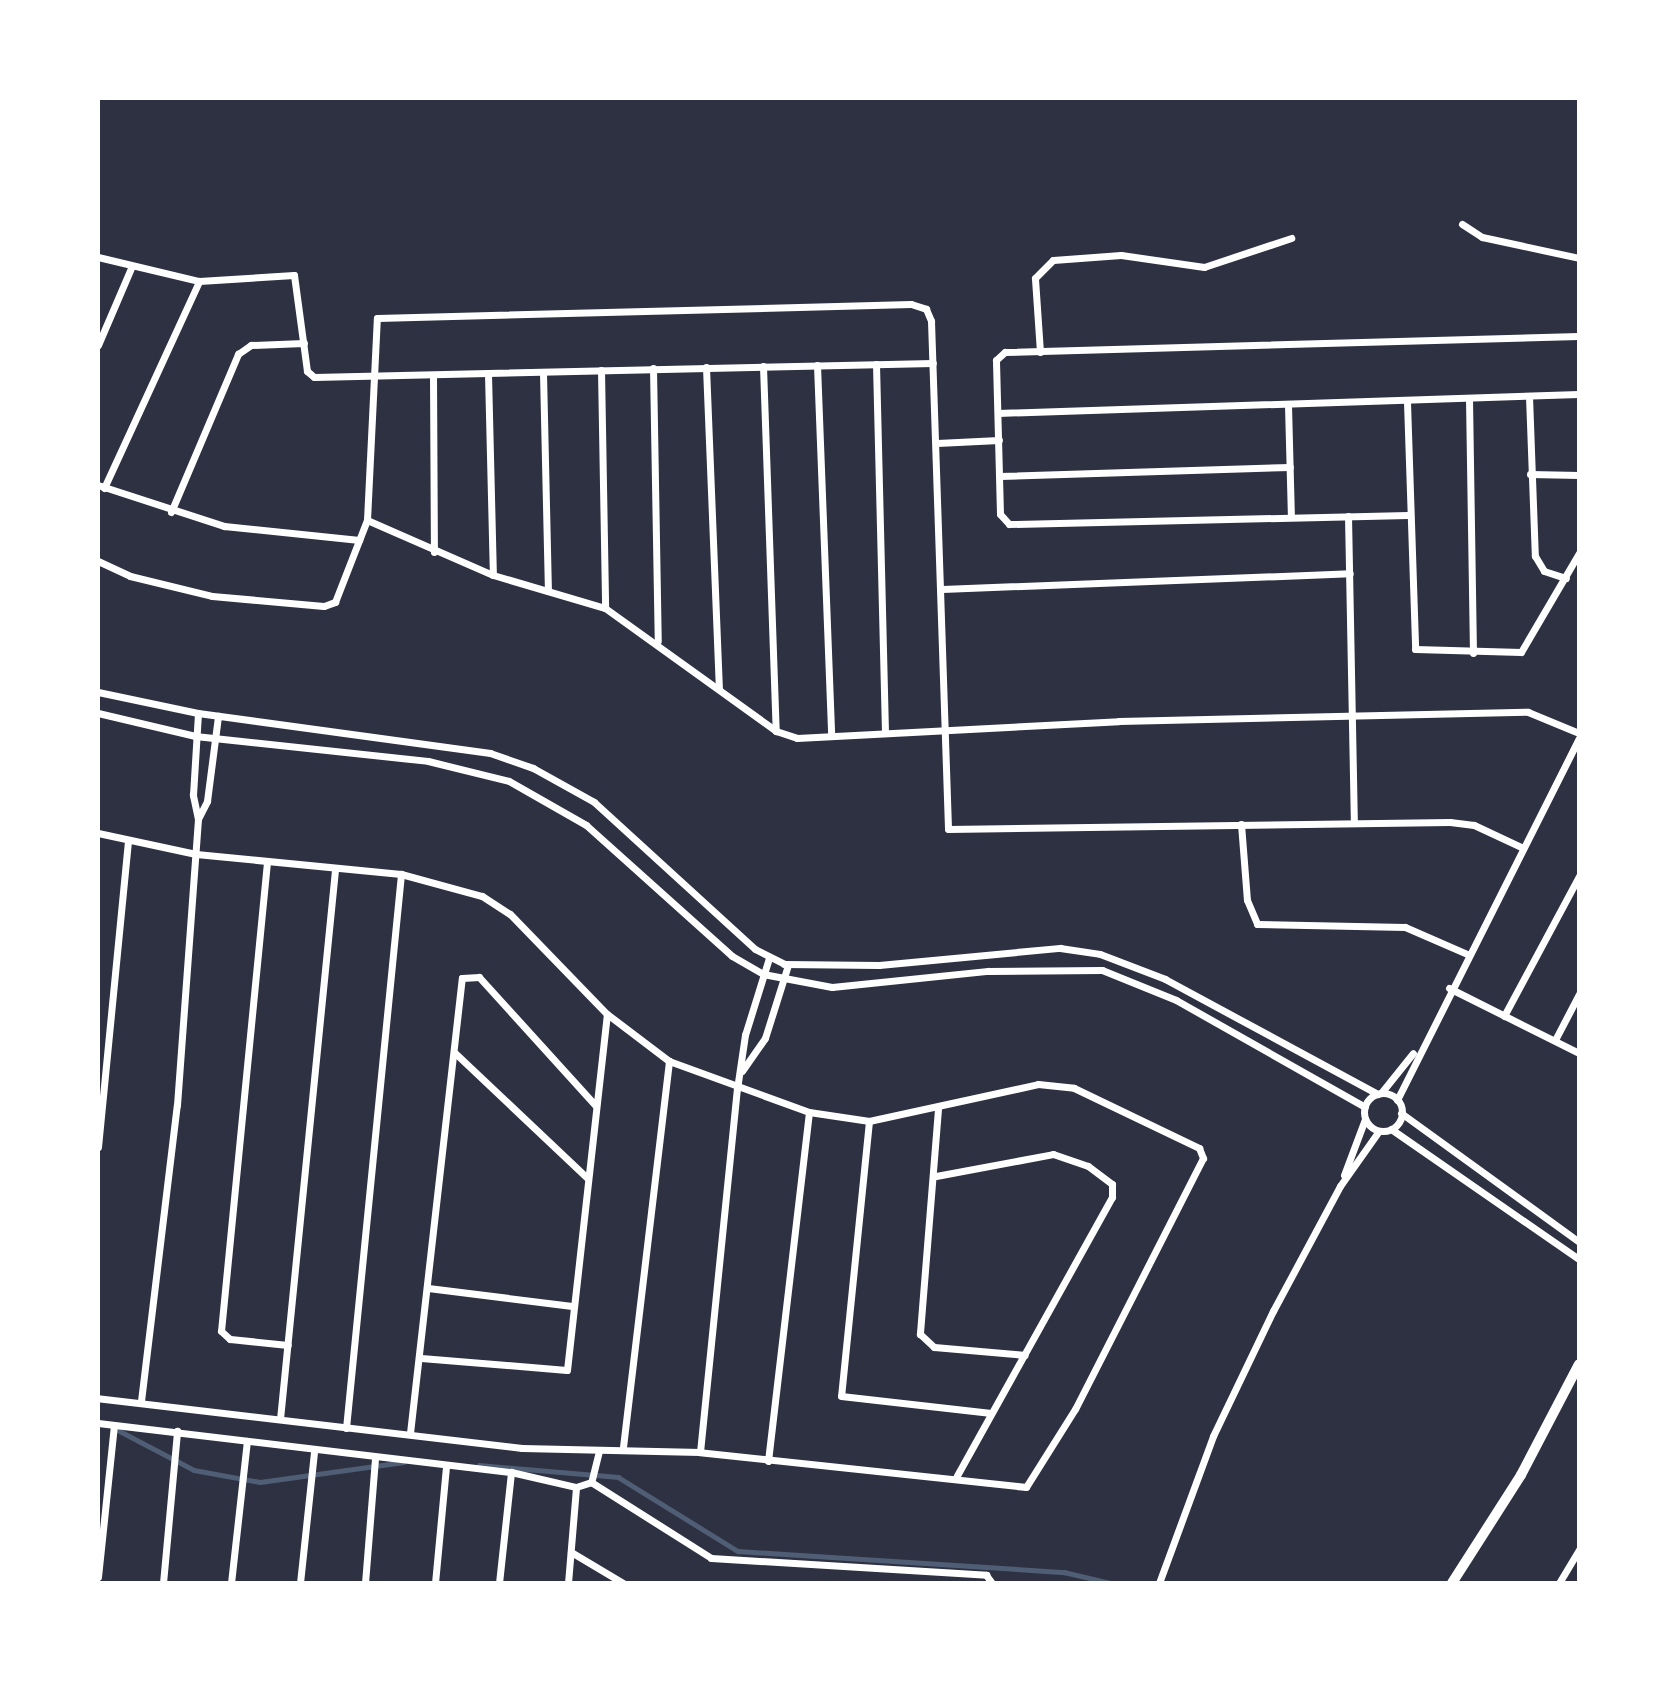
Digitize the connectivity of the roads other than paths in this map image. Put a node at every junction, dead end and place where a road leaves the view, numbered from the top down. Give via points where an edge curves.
1 (1462, 224) dead end
2 (1291, 237) dead end
3 (98, 257) edge
4 (1579, 258) edge
5 (131, 268) junction
6 (199, 281) junction
7 (1579, 336) edge
8 (304, 343) junction
9 (98, 345) edge
10 (1041, 352) junction
11 (933, 363) junction
12 (817, 365) junction
13 (876, 365) junction
14 (763, 366) junction
15 (706, 367) junction
16 (653, 368) junction
17 (601, 370) junction
18 (543, 373) junction
19 (488, 374) junction
20 (374, 375) junction
21 (433, 375) junction
22 (1579, 394) edge
23 (1529, 396) junction
24 (1469, 399) junction
25 (1407, 402) junction
26 (1288, 405) junction
27 (998, 413) junction
28 (999, 440) junction
29 (937, 443) junction
30 (1290, 467) junction
31 (1530, 474) junction
32 (1579, 475) edge
33 (1000, 476) junction
34 (101, 487) edge
35 (171, 512) junction
36 (1408, 515) junction
37 (1348, 516) junction
38 (1291, 517) junction
39 (367, 520) junction
40 (359, 540) junction
41 (434, 552) junction
42 (1579, 554) edge
43 (98, 561) edge
44 (1350, 573) junction
45 (493, 575) junction
46 (1566, 578) junction
47 (942, 589) junction
48 (548, 591) junction
49 (606, 608) junction
50 (658, 641) junction
51 (1473, 653) junction
52 (719, 688) junction
53 (98, 692) edge
54 (98, 713) edge
55 (198, 713) junction
56 (218, 716) junction
57 (1353, 716) junction
58 (945, 729) junction
59 (776, 731) junction
60 (885, 733) junction
61 (1579, 735) edge
62 (195, 736) junction
63 (831, 736) junction
64 (214, 738) junction
65 (198, 819) junction
66 (1354, 822) junction
67 (1241, 824) junction
68 (98, 833) edge
69 (128, 842) junction
70 (1523, 848) junction
71 (196, 854) junction
72 (267, 862) junction
73 (335, 870) junction
74 (401, 874) junction
75 (1579, 876) edge
76 (1467, 954) junction
77 (769, 958) junction
78 (788, 965) junction
79 (763, 975) junction
80 (783, 982) junction
81 (1449, 988) junction
82 (1579, 994) edge
83 (607, 1014) junction
84 (1504, 1016) junction
85 (1555, 1040) junction
86 (1420, 1044) junction
87 (454, 1053) junction
88 (1579, 1053) edge
89 (669, 1061) junction
90 (742, 1071) junction
91 (737, 1089) junction
92 (1380, 1094) junction
93 (1397, 1100) junction
94 (596, 1106) junction
95 (1365, 1107) junction
96 (937, 1109) junction
97 (809, 1112) junction
98 (1401, 1113) junction
99 (1365, 1119) junction
100 (869, 1121) junction
101 (1391, 1129) junction
102 (1379, 1131) junction
103 (98, 1147) edge
104 (936, 1176) junction
105 (587, 1178) junction
106 (1340, 1186) junction
107 (1579, 1242) edge
108 (1579, 1259) edge
109 (428, 1288) junction
110 (572, 1306) junction
111 (288, 1345) junction
112 (1025, 1355) junction
113 (421, 1358) junction
114 (1579, 1364) edge
115 (98, 1398) edge
116 (141, 1401) junction
117 (991, 1413) junction
118 (280, 1419) junction
119 (98, 1423) edge
120 (114, 1426) junction
121 (346, 1428) junction
122 (177, 1431) junction
123 (410, 1433) junction
124 (247, 1441) junction
125 (623, 1447) junction
126 (314, 1451) junction
127 (599, 1451) junction
128 (700, 1452) junction
129 (375, 1459) junction
130 (768, 1461) junction
131 (446, 1467) junction
132 (511, 1472) junction
133 (957, 1476) junction
134 (591, 1482) junction
135 (576, 1487) junction
136 (1579, 1550) edge
137 (571, 1552) junction
138 (98, 1577) edge
139 (163, 1583) edge
140 (231, 1583) edge
141 (300, 1583) edge
142 (365, 1583) edge
143 (435, 1583) edge
144 (499, 1583) edge
145 (568, 1583) edge
146 (623, 1583) edge
147 (992, 1583) edge
148 (1159, 1583) edge
149 (1452, 1583) edge
150 (1559, 1583) edge

1 - 4 street via 1482,237
2 - 10 street via 1204,267 1121,255 1053,260 1035,278
3 - 5 street
5 - 6 street
5 - 9 street
6 - 8 street via 294,275
6 - 34 street
7 - 10 street
8 - 20 street via 310,375
8 - 35 street via 251,345 239,354
10 - 27 street via 998,356
11 - 13 street
11 - 20 street via 926,309 875,303 377,318
11 - 29 street
12 - 13 street
12 - 14 street
12 - 63 street
13 - 60 street
14 - 15 street
14 - 59 street
15 - 16 street
15 - 52 street
16 - 17 street
16 - 50 street
17 - 18 street
17 - 49 street
18 - 19 street
18 - 48 street
19 - 21 street
19 - 45 street
20 - 21 street
20 - 39 street
21 - 41 street
22 - 23 street
23 - 24 street
23 - 31 street
24 - 25 street
24 - 51 street
25 - 26 street
25 - 36 street
26 - 27 street
26 - 30 street
27 - 28 street
28 - 29 street
28 - 33 street
29 - 47 street
30 - 33 street
30 - 38 street
31 - 32 street
31 - 46 street via 1536,562
33 - 38 street via 1004,522
34 - 35 street
35 - 40 street via 223,526
36 - 37 street
36 - 51 street via 1413,646
37 - 38 street
37 - 44 street
39 - 40 street
39 - 41 street
40 - 43 street via 327,606 212,596 130,576
41 - 45 street
42 - 46 street
44 - 47 street
44 - 57 street
45 - 48 street
46 - 51 street via 1526,649
47 - 58 street
48 - 49 street
49 - 50 street
50 - 52 street
52 - 59 street
53 - 55 street
54 - 62 street
55 - 56 street
55 - 62 street
56 - 64 street
56 - 77 street via 445,743 533,768 594,802
57 - 58 street
57 - 61 street via 1528,712
57 - 66 street
58 - 60 street
58 - 67 street via 948,829
59 - 63 street via 797,738
60 - 63 street
61 - 70 street
62 - 64 street
62 - 65 street
64 - 65 street via 207,801
64 - 79 street via 428,761 509,781 586,825 732,956
65 - 71 street
66 - 67 street
66 - 70 street via 1474,825
67 - 76 street via 1247,900 1257,924 1405,927
68 - 69 street
69 - 71 street
69 - 103 street
70 - 76 street
71 - 72 street
71 - 116 street via 177,1105
72 - 73 street
72 - 111 street via 221,1331 230,1339
73 - 74 street
73 - 111 street
74 - 83 street via 451,884 495,903
74 - 121 street
75 - 84 street
76 - 81 street
77 - 78 street
77 - 79 street
78 - 80 street
78 - 92 street via 879,965 1060,948 1100,954 1165,979
79 - 80 street
79 - 90 street via 745,1035
80 - 90 street via 765,1038
80 - 95 street via 883,986 988,971 1102,970 1177,1000
81 - 84 street
81 - 86 street
82 - 85 street
83 - 89 street
83 - 94 street
84 - 85 street
85 - 88 street
86 - 92 street
86 - 93 street
87 - 94 street via 460,981 475,975
87 - 105 street
87 - 109 street
89 - 91 street
89 - 125 street
90 - 91 street
91 - 97 street
91 - 128 street
92 - 93 street
92 - 95 street
93 - 98 street
94 - 105 street
95 - 99 street
96 - 100 street
96 - 104 street
96 - 133 street via 1038,1084 1074,1088 1199,1148 1203,1158 1031,1486
97 - 100 street
97 - 130 street
98 - 101 street
98 - 107 street
99 - 102 street
99 - 106 street
100 - 117 street via 841,1396
101 - 102 street
101 - 108 street
102 - 106 street
104 - 112 street via 920,1334 934,1347
104 - 112 street via 1053,1154 1088,1166 1112,1184 1112,1197
105 - 110 street
106 - 148 street via 1213,1436
109 - 110 street
109 - 113 street
110 - 113 street via 567,1370
111 - 118 street
112 - 117 street
113 - 123 street
114 - 149 main road via 1521,1475
115 - 116 street
116 - 118 street
117 - 133 street
118 - 121 street
119 - 120 street
120 - 122 street
120 - 138 street
121 - 123 street
122 - 124 street
122 - 139 street
123 - 127 street
124 - 126 street
124 - 140 street
125 - 127 street
125 - 128 street
126 - 129 street
126 - 141 street
127 - 134 street
128 - 130 street
129 - 131 street
129 - 142 street
130 - 133 street
131 - 132 street
131 - 143 street
132 - 135 street
132 - 144 street
134 - 135 street
134 - 147 street via 711,1558 986,1575
135 - 137 street
136 - 150 street
137 - 145 street
137 - 146 street

